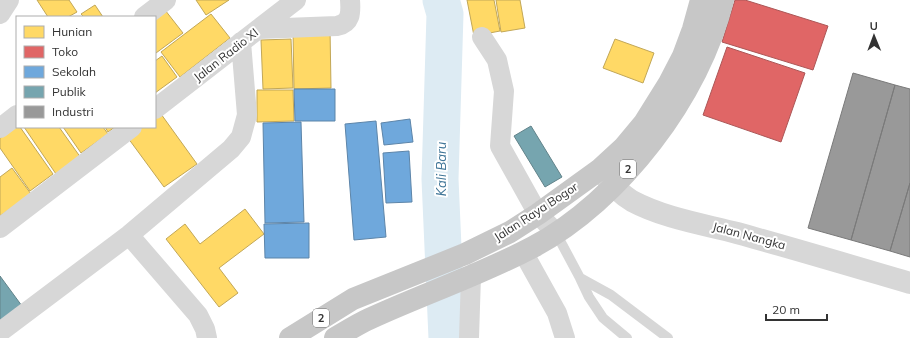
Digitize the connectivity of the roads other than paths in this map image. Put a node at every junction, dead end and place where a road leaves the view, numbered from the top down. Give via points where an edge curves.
1 (9, 0) edge
2 (166, 0) edge
3 (296, 0) edge
4 (350, 0) edge
5 (701, 0) edge
6 (723, 0) edge
7 (0, 14) edge
8 (145, 16) edge
9 (259, 29) junction
10 (482, 37) dead end
11 (241, 42) junction
12 (156, 108) edge
13 (131, 128) edge
14 (606, 178) junction
15 (538, 214) junction
16 (0, 228) edge
17 (556, 233) junction
18 (130, 235) junction
19 (523, 252) junction
20 (469, 277) junction
21 (580, 278) junction
22 (910, 283) edge
23 (0, 332) edge
24 (207, 338) edge
25 (290, 338) edge
26 (335, 338) edge
27 (469, 338) edge
28 (565, 338) edge
29 (627, 338) edge
30 (668, 338) edge

1 - 7 street
2 - 8 street
3 - 9 street, Jalan Radio XI
4 - 9 street via 351,10 344,25
5 - 14 highway, Jalan Raya Bogor / 2 via 683,56 670,83 644,123 624,147
6 - 14 highway, Jalan Raya Bogor / 2 via 710,44 683,97 655,137
9 - 11 street, Jalan Radio XI
10 - 15 street via 497,60 504,91 500,146
11 - 12 street, Jalan Radio XI
11 - 18 street via 247,115 241,137 231,149
13 - 16 street
14 - 15 highway, Jalan Raya Bogor / 2
14 - 17 highway, Jalan Raya Bogor / 2 via 583,214
14 - 22 street, Jalan Nangka via 632,201 678,218
15 - 17 street
15 - 25 highway, Jalan Raya Bogor / 2 via 510,232 465,254 354,299
17 - 19 highway, Jalan Raya Bogor / 2
17 - 21 lane
18 - 23 street
18 - 24 street via 198,315
19 - 20 highway, Jalan Raya Bogor / 2
19 - 28 street via 557,313
20 - 26 highway, Jalan Raya Bogor / 2 via 368,319
20 - 27 street
21 - 29 lane via 603,318
21 - 30 lane via 611,295

